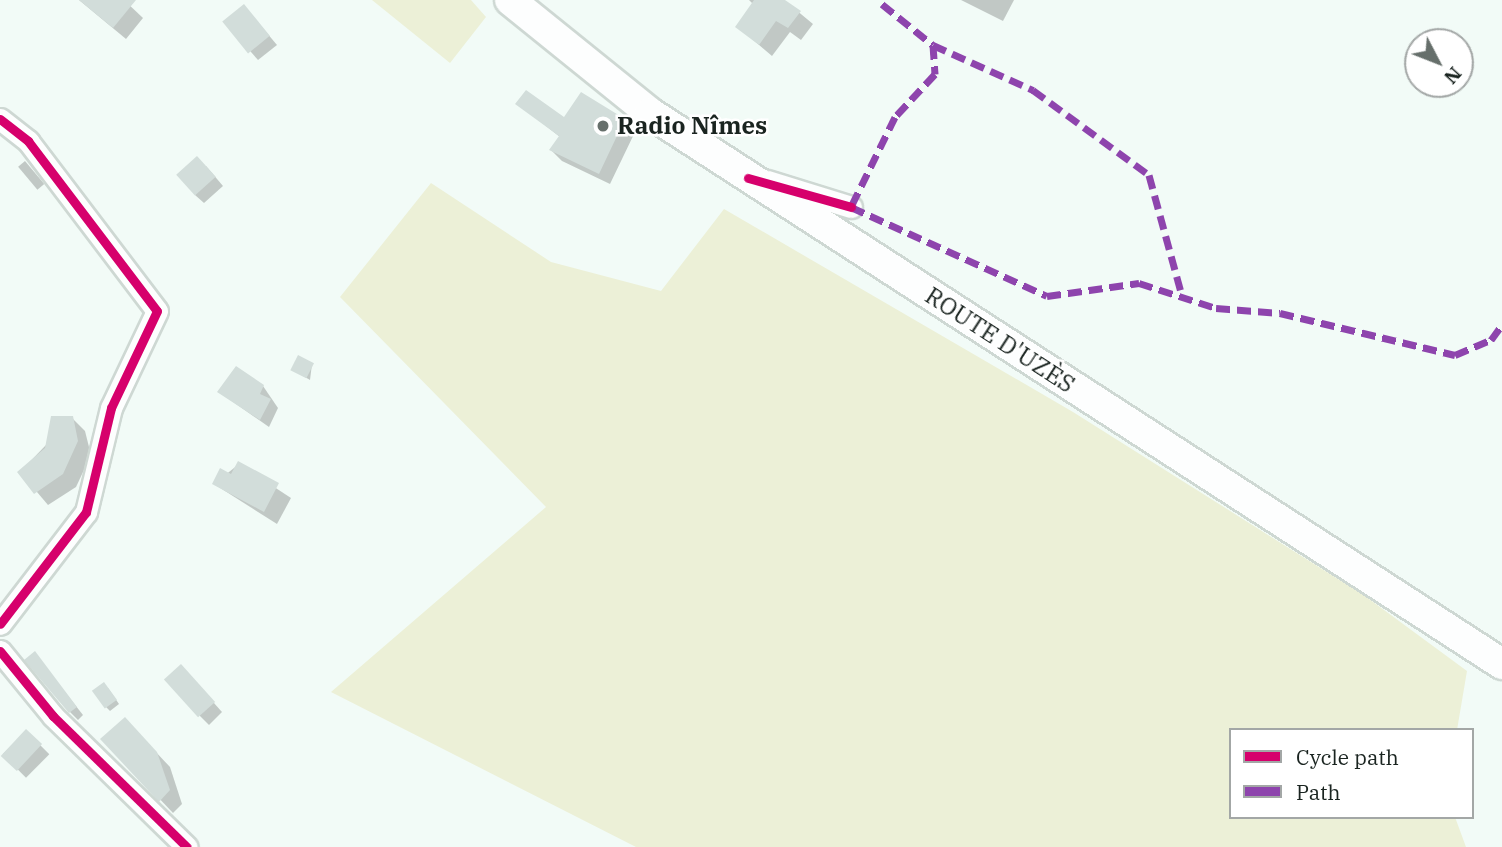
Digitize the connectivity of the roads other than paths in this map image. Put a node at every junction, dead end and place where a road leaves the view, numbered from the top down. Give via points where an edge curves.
1 (510, 0) edge
2 (0, 119) edge
3 (748, 178) junction
4 (851, 207) dead end
5 (0, 624) edge
6 (0, 651) edge
7 (1502, 664) edge
8 (187, 847) edge

1 - 3 main road, ROUTE D'UZÈS via 616,89
2 - 5 street via 28,141 157,311 111,408 86,512
3 - 4 street
3 - 7 main road, ROUTE D'UZÈS
6 - 8 street via 53,716

